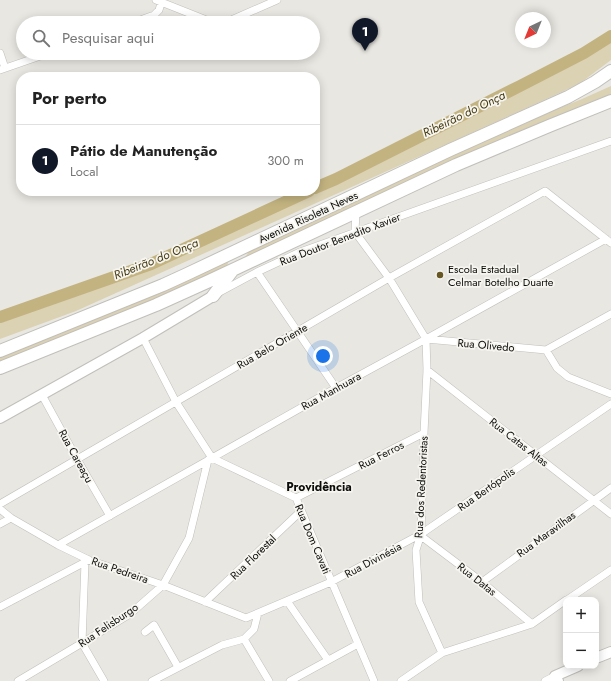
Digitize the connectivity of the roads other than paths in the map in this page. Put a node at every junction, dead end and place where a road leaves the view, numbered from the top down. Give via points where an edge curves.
1 (277, 0) edge
2 (160, 1) edge
3 (151, 16) edge
4 (197, 16) edge
5 (241, 16) edge
6 (0, 53) edge
7 (28, 60) edge
8 (2, 69) edge
9 (611, 71) edge
10 (611, 81) edge
11 (568, 97) junction
12 (611, 101) edge
13 (611, 141) edge
14 (356, 212) junction
15 (354, 232) junction
16 (608, 241) edge
17 (233, 270) junction
18 (257, 272) junction
19 (389, 278) junction
20 (213, 296) junction
21 (611, 314) edge
22 (297, 332) junction
23 (143, 338) junction
24 (426, 339) junction
25 (546, 350) junction
26 (0, 351) edge
27 (0, 368) edge
28 (427, 370) junction
29 (336, 388) junction
30 (611, 394) edge
31 (42, 395) junction
32 (176, 402) junction
33 (611, 404) edge
34 (0, 418) edge
35 (424, 433) junction
36 (536, 456) junction
37 (77, 459) junction
38 (210, 459) junction
39 (611, 488) edge
40 (296, 498) junction
41 (594, 500) junction
42 (0, 504) edge
43 (0, 509) edge
44 (301, 511) junction
45 (611, 514) edge
46 (110, 516) junction
47 (11, 518) junction
48 (0, 524) edge
49 (421, 535) junction
50 (58, 545) junction
51 (87, 561) junction
52 (611, 570) edge
53 (331, 582) junction
54 (482, 582) junction
55 (163, 585) junction
56 (570, 597) edge
57 (287, 600) junction
58 (205, 602) junction
59 (563, 602) edge
60 (0, 607) edge
61 (258, 613) junction
62 (246, 618) joint
63 (532, 624) junction
64 (145, 632) dead end
65 (244, 639) junction
66 (82, 643) junction
67 (358, 644) junction
68 (611, 652) edge
69 (442, 653) junction
70 (599, 657) edge
71 (328, 660) junction
72 (178, 668) junction
73 (572, 669) edge
74 (556, 678) edge
75 (18, 681) edge
76 (104, 681) edge
77 (152, 681) edge
78 (269, 681) edge
79 (290, 681) edge
80 (374, 681) edge
81 (401, 681) edge
82 (544, 681) edge

1 - 5 street
2 - 3 street via 159,10
2 - 4 street
6 - 8 street
7 - 8 street
9 - 11 highway, Avenida Risoleta Neves
10 - 11 highway
11 - 26 highway, Avenida Risoleta Neves via 163,285
12 - 14 highway, Avenida Risoleta Neves via 456,165
13 - 15 street, Rua Doutor Benedito Xavier
14 - 15 street
14 - 17 highway, Avenida Risoleta Neves
15 - 18 street, Rua Doutor Benedito Xavier via 300,252
15 - 19 street
16 - 19 street, Rua Belo Oriente via 546,191
16 - 24 street, Rua Manhuara
17 - 20 highway
17 - 27 highway, Avenida Risoleta Neves via 156,305
18 - 20 street, Rua Doutor Benedito Xavier
18 - 22 street
19 - 22 street, Rua Belo Oriente
19 - 24 street
20 - 23 street, Rua Doutor Benedito Xavier
21 - 25 street
22 - 29 street
22 - 32 street, Rua Belo Oriente
23 - 31 street, Rua Doutor Benedito Xavier
23 - 32 street
24 - 25 street, Rua Olivedo
24 - 28 street, Rua dos Redentoristas
24 - 29 street, Rua Manhuara
25 - 30 street via 557,368 568,377
28 - 35 street, Rua dos Redentoristas
28 - 36 street, Rua Catas Altas
29 - 38 street, Rua Manhuara
31 - 34 street, Rua Doutor Benedito Xavier
31 - 37 street, Rua Careaçu
32 - 37 street, Rua Belo Oriente
32 - 38 street
33 - 36 street, Rua Bertópolis
35 - 40 street, Rua Ferros
35 - 49 street, Rua dos Redentoristas
36 - 41 street, Rua Catas Altas
36 - 49 street, Rua Bertópolis
37 - 42 street, Rua Belo Oriente
37 - 46 street, Rua Careaçu
38 - 40 street, Rua Dom Cavati
38 - 46 street, Rua Manhuara
38 - 55 street, Rua Felisburgo via 189,538
39 - 41 street, Rua Maravilhas
40 - 44 street, Rua Dom Cavati
41 - 45 street, Rua Catas Altas
41 - 54 street, Rua Maravilhas
43 - 47 street, Rua Pedreira
44 - 53 street, Rua Dom Cavati
44 - 58 street, Rua Florestal
46 - 50 street, Rua Manhuara
47 - 48 street
47 - 50 street, Rua Pedreira
49 - 53 street, Rua Divinésia
49 - 54 street, Rua Datas
49 - 69 street, Rua dos Redentoristas via 416,550 419,602
50 - 51 street, Rua Pedreira
51 - 55 street, Rua Pedreira
51 - 60 street
51 - 66 street
52 - 56 street
53 - 57 street, Rua Divinésia
53 - 67 street, Rua Dom Cavati
54 - 63 street, Rua Datas
55 - 58 street, Rua Pedreira
55 - 66 street, Rua Felisburgo via 130,614
57 - 61 street, Rua Divinésia
57 - 71 street
58 - 62 street, Rua Pedreira
59 - 63 street
61 - 62 street, Rua Divinésia
61 - 65 street via 254,630
63 - 69 street
64 - 72 street via 154,625
65 - 72 street via 222,645
65 - 78 street
66 - 75 street, Rua Felisburgo
66 - 76 street
67 - 71 street
67 - 80 street, Rua Dom Cavati
68 - 70 street
69 - 81 street
71 - 79 street
72 - 77 street
73 - 74 street
74 - 82 street

